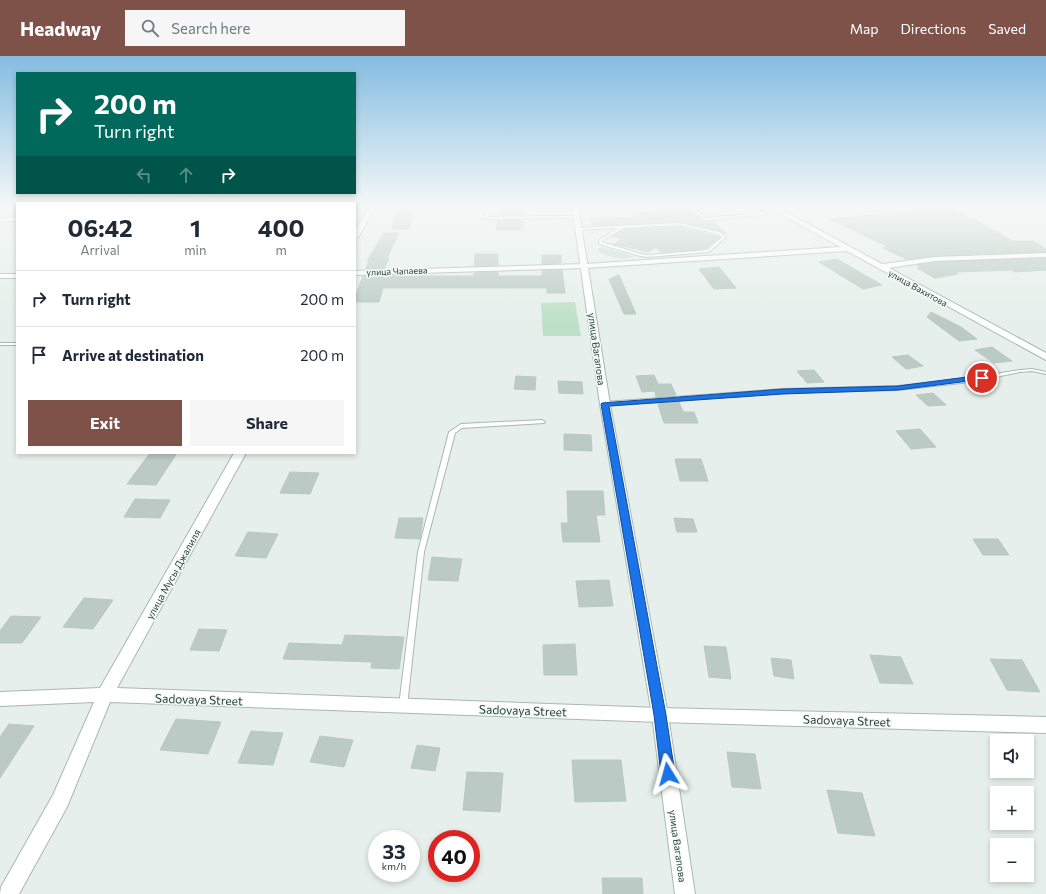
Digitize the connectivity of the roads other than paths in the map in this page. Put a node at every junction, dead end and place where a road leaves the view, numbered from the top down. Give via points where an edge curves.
1 (581, 245) edge
2 (607, 245) edge
3 (715, 245) edge
4 (840, 245) edge
5 (847, 249) junction
6 (671, 254) junction
7 (1046, 255) edge
8 (676, 261) junction
9 (585, 266) junction
10 (880, 267) junction
11 (356, 273) edge
12 (0, 276) edge
13 (16, 276) edge
14 (0, 344) edge
15 (16, 344) edge
16 (1046, 357) edge
17 (1046, 373) edge
18 (605, 404) junction
19 (542, 422) dead end
20 (239, 454) edge
21 (105, 696) junction
22 (0, 698) edge
23 (404, 706) junction
24 (660, 715) junction
25 (1046, 725) edge
26 (8, 894) edge
27 (685, 894) edge

1 - 9 street, улица Вагапова
2 - 6 lane via 641,255
3 - 6 lane via 708,251
4 - 5 street, улица Вахитова
5 - 8 street, улица Чапаева
5 - 10 street, улица Вахитова
6 - 8 lane
7 - 10 street via 935,259
8 - 9 street, улица Чапаева
9 - 11 street, улица Чапаева
9 - 18 street, улица Вагапова
10 - 16 street, улица Вахитова
12 - 13 street
14 - 15 lane
17 - 18 lane via 1020,371 970,380 898,388 776,392
18 - 24 street, улица Вагапова
19 - 23 lane via 461,426 452,432 421,552
20 - 21 street, улица Мусы Джалиля
21 - 22 street, Sadovaya Street
21 - 23 street, Sadovaya Street
21 - 26 street, улица Мусы Джалиля via 60,801
23 - 24 street, Sadovaya Street
24 - 25 street, Sadovaya Street
24 - 27 street, улица Вагапова

